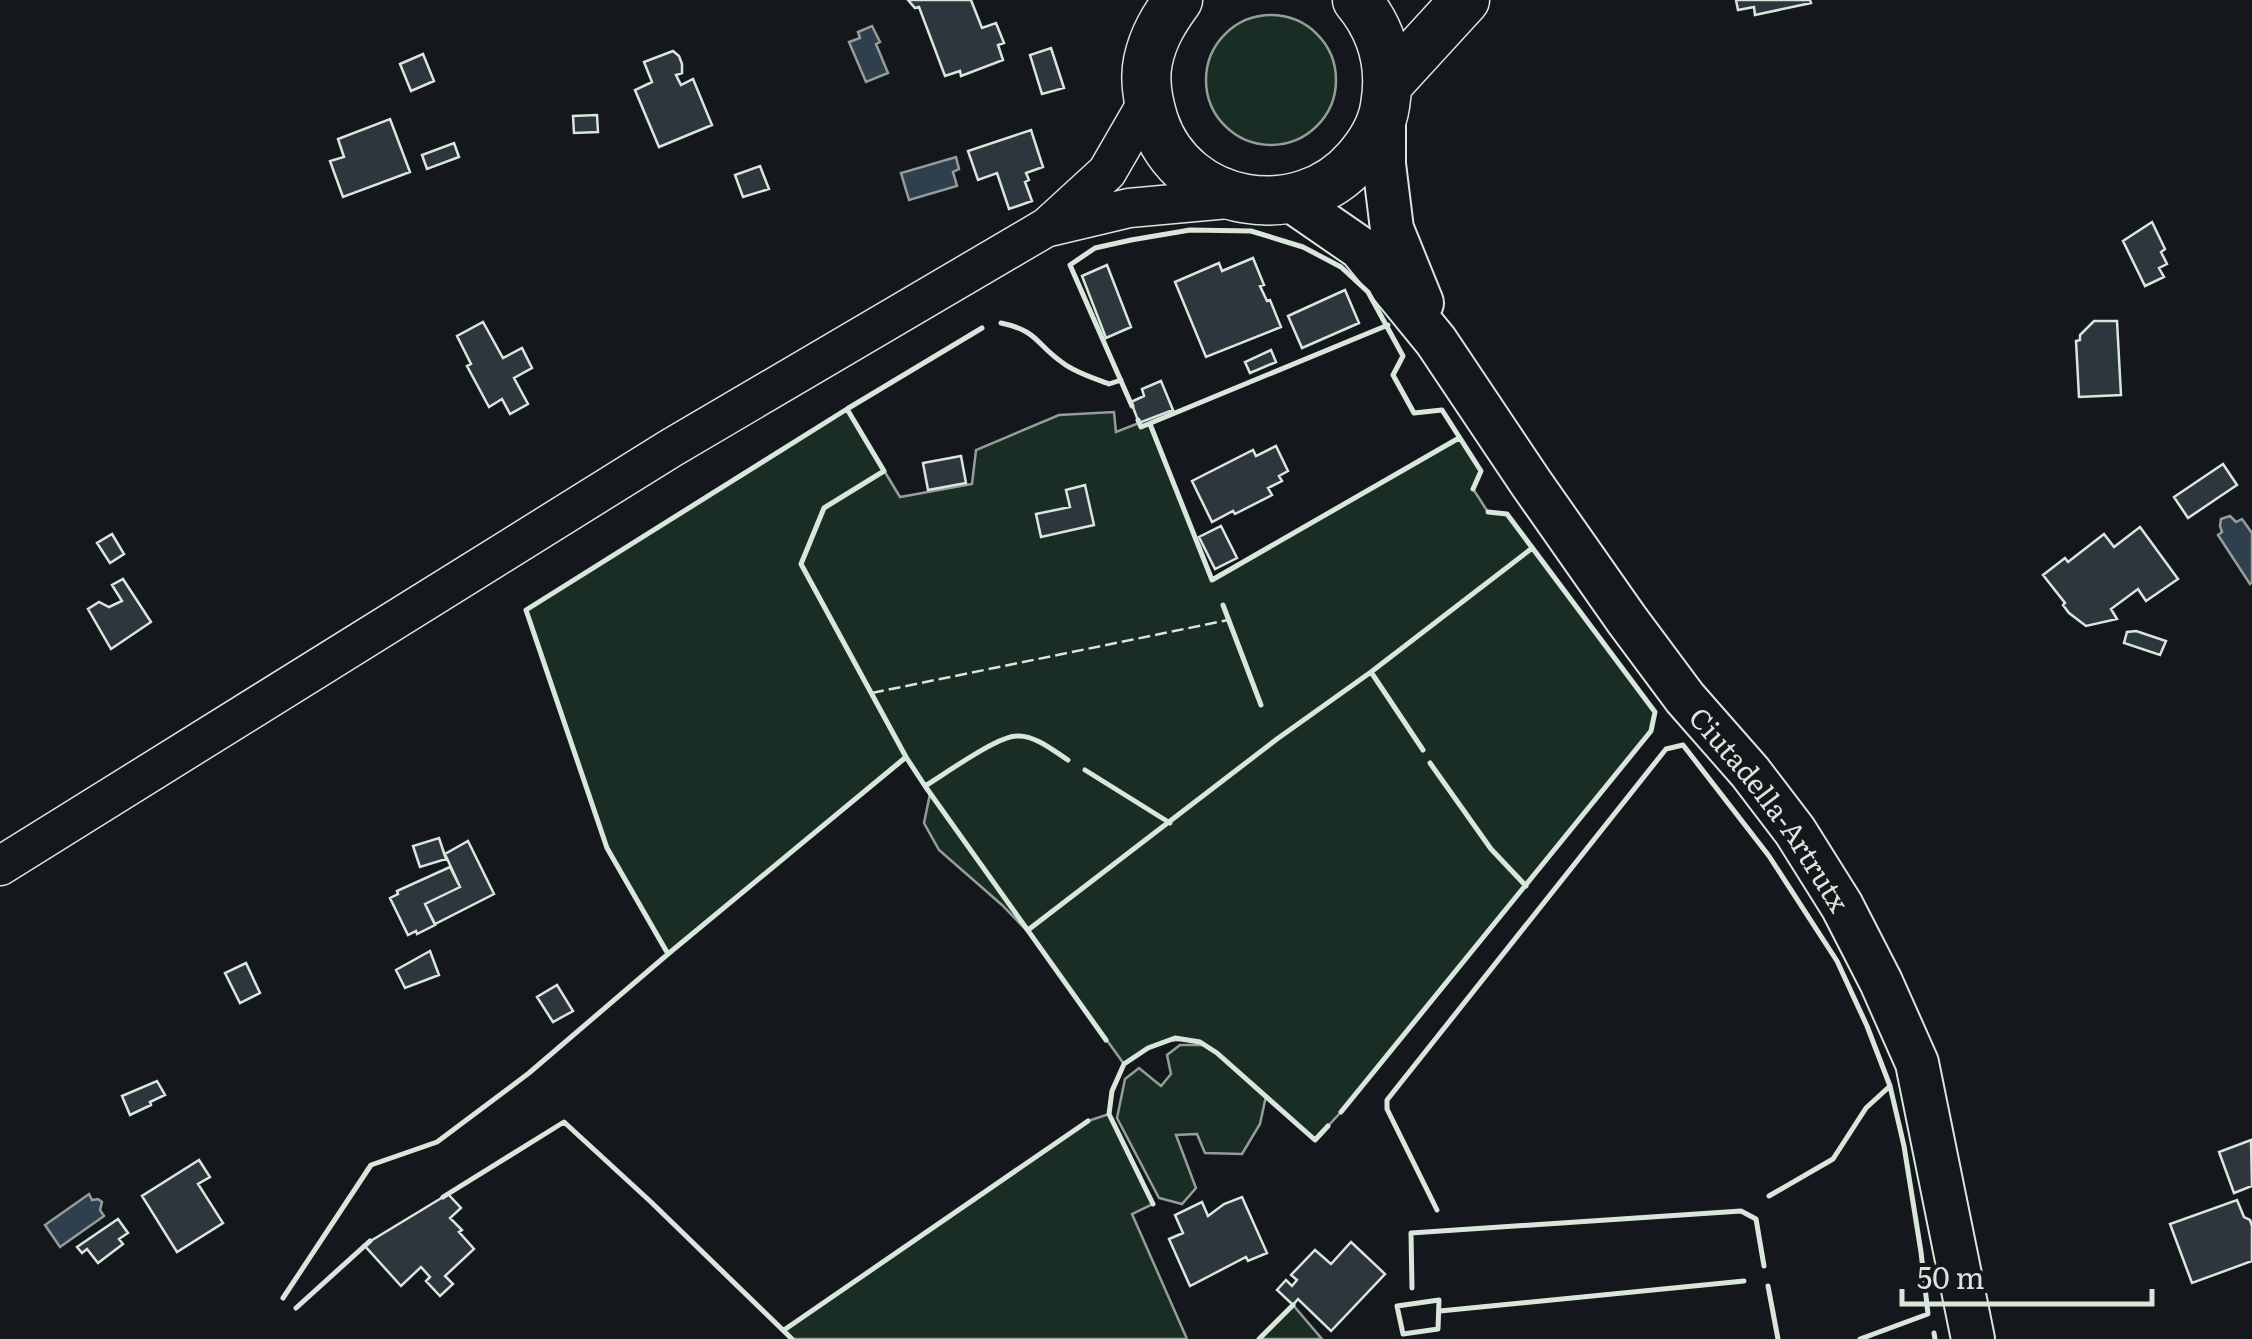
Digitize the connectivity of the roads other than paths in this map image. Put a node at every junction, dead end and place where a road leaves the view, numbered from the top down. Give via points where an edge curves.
1 (1357, 0) edge
2 (1465, 0) edge
3 (1165, 9) edge
4 (1386, 99) junction
5 (1148, 102) junction
6 (1239, 198) junction
7 (1289, 199) junction
8 (1047, 228) junction
9 (1436, 341) junction
10 (0, 866) edge
11 (1973, 1339) edge

1 - 4 main road via 1384,48
2 - 4 main road
3 - 5 main road via 1148,63
4 - 7 main road via 1370,144 1348,170
4 - 9 main road, Ciutadella-Artrutx via 1384,164 1392,228
5 - 6 main road via 1159,135 1179,163 1206,185
5 - 8 street via 1107,172
6 - 7 main road
6 - 8 street via 1129,208
7 - 9 main road, Ciutadella-Artrutx via 1360,248
8 - 10 street via 671,448
9 - 11 main road, Ciutadella-Artrutx via 1627,620 1784,816 1842,906 1917,1063

